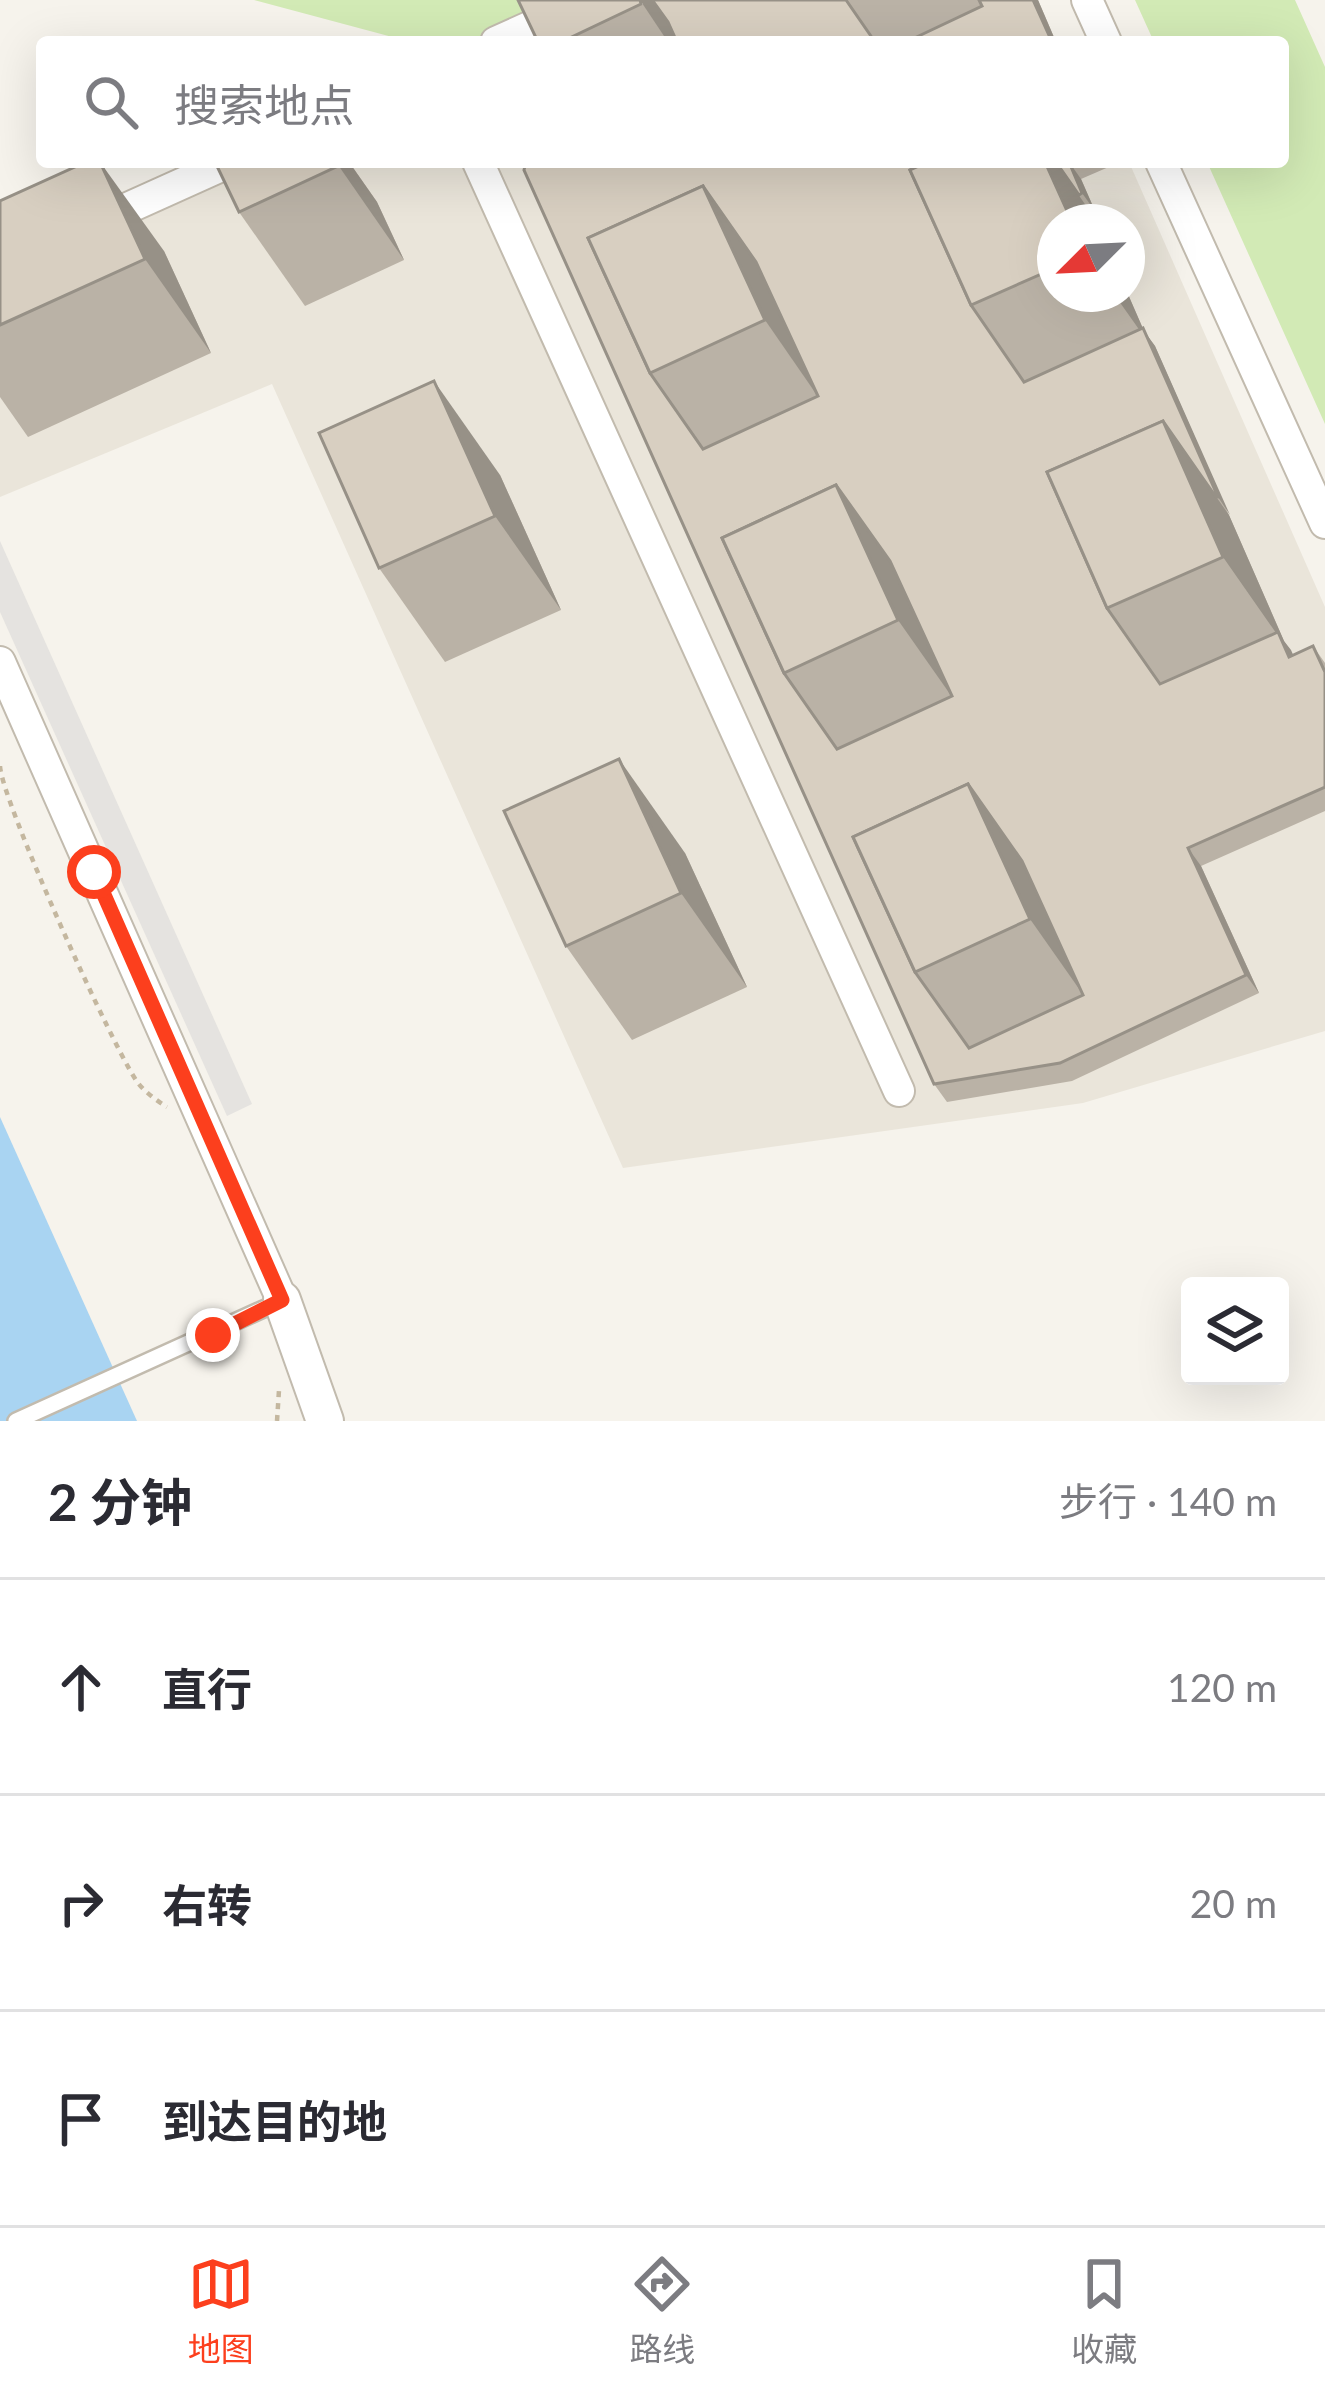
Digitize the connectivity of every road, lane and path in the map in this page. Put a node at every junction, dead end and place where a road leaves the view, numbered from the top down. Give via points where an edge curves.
1 (589, 0) edge
2 (1087, 0) edge
3 (509, 36) edge
4 (1103, 36) edge
5 (217, 168) edge
6 (481, 168) edge
7 (1164, 168) edge
8 (63, 237) edge
9 (1325, 523) edge
10 (0, 662) edge
11 (0, 766) edge
12 (899, 1091) dead end
13 (207, 1121) junction
14 (282, 1300) junction
15 (16, 1421) edge
16 (326, 1421) edge

1 - 3 street
2 - 4 street
5 - 8 street
6 - 12 street
7 - 9 street
10 - 13 street
11 - 13 path via 27,844 137,1082 161,1105
13 - 14 street
14 - 15 lane
14 - 16 street

